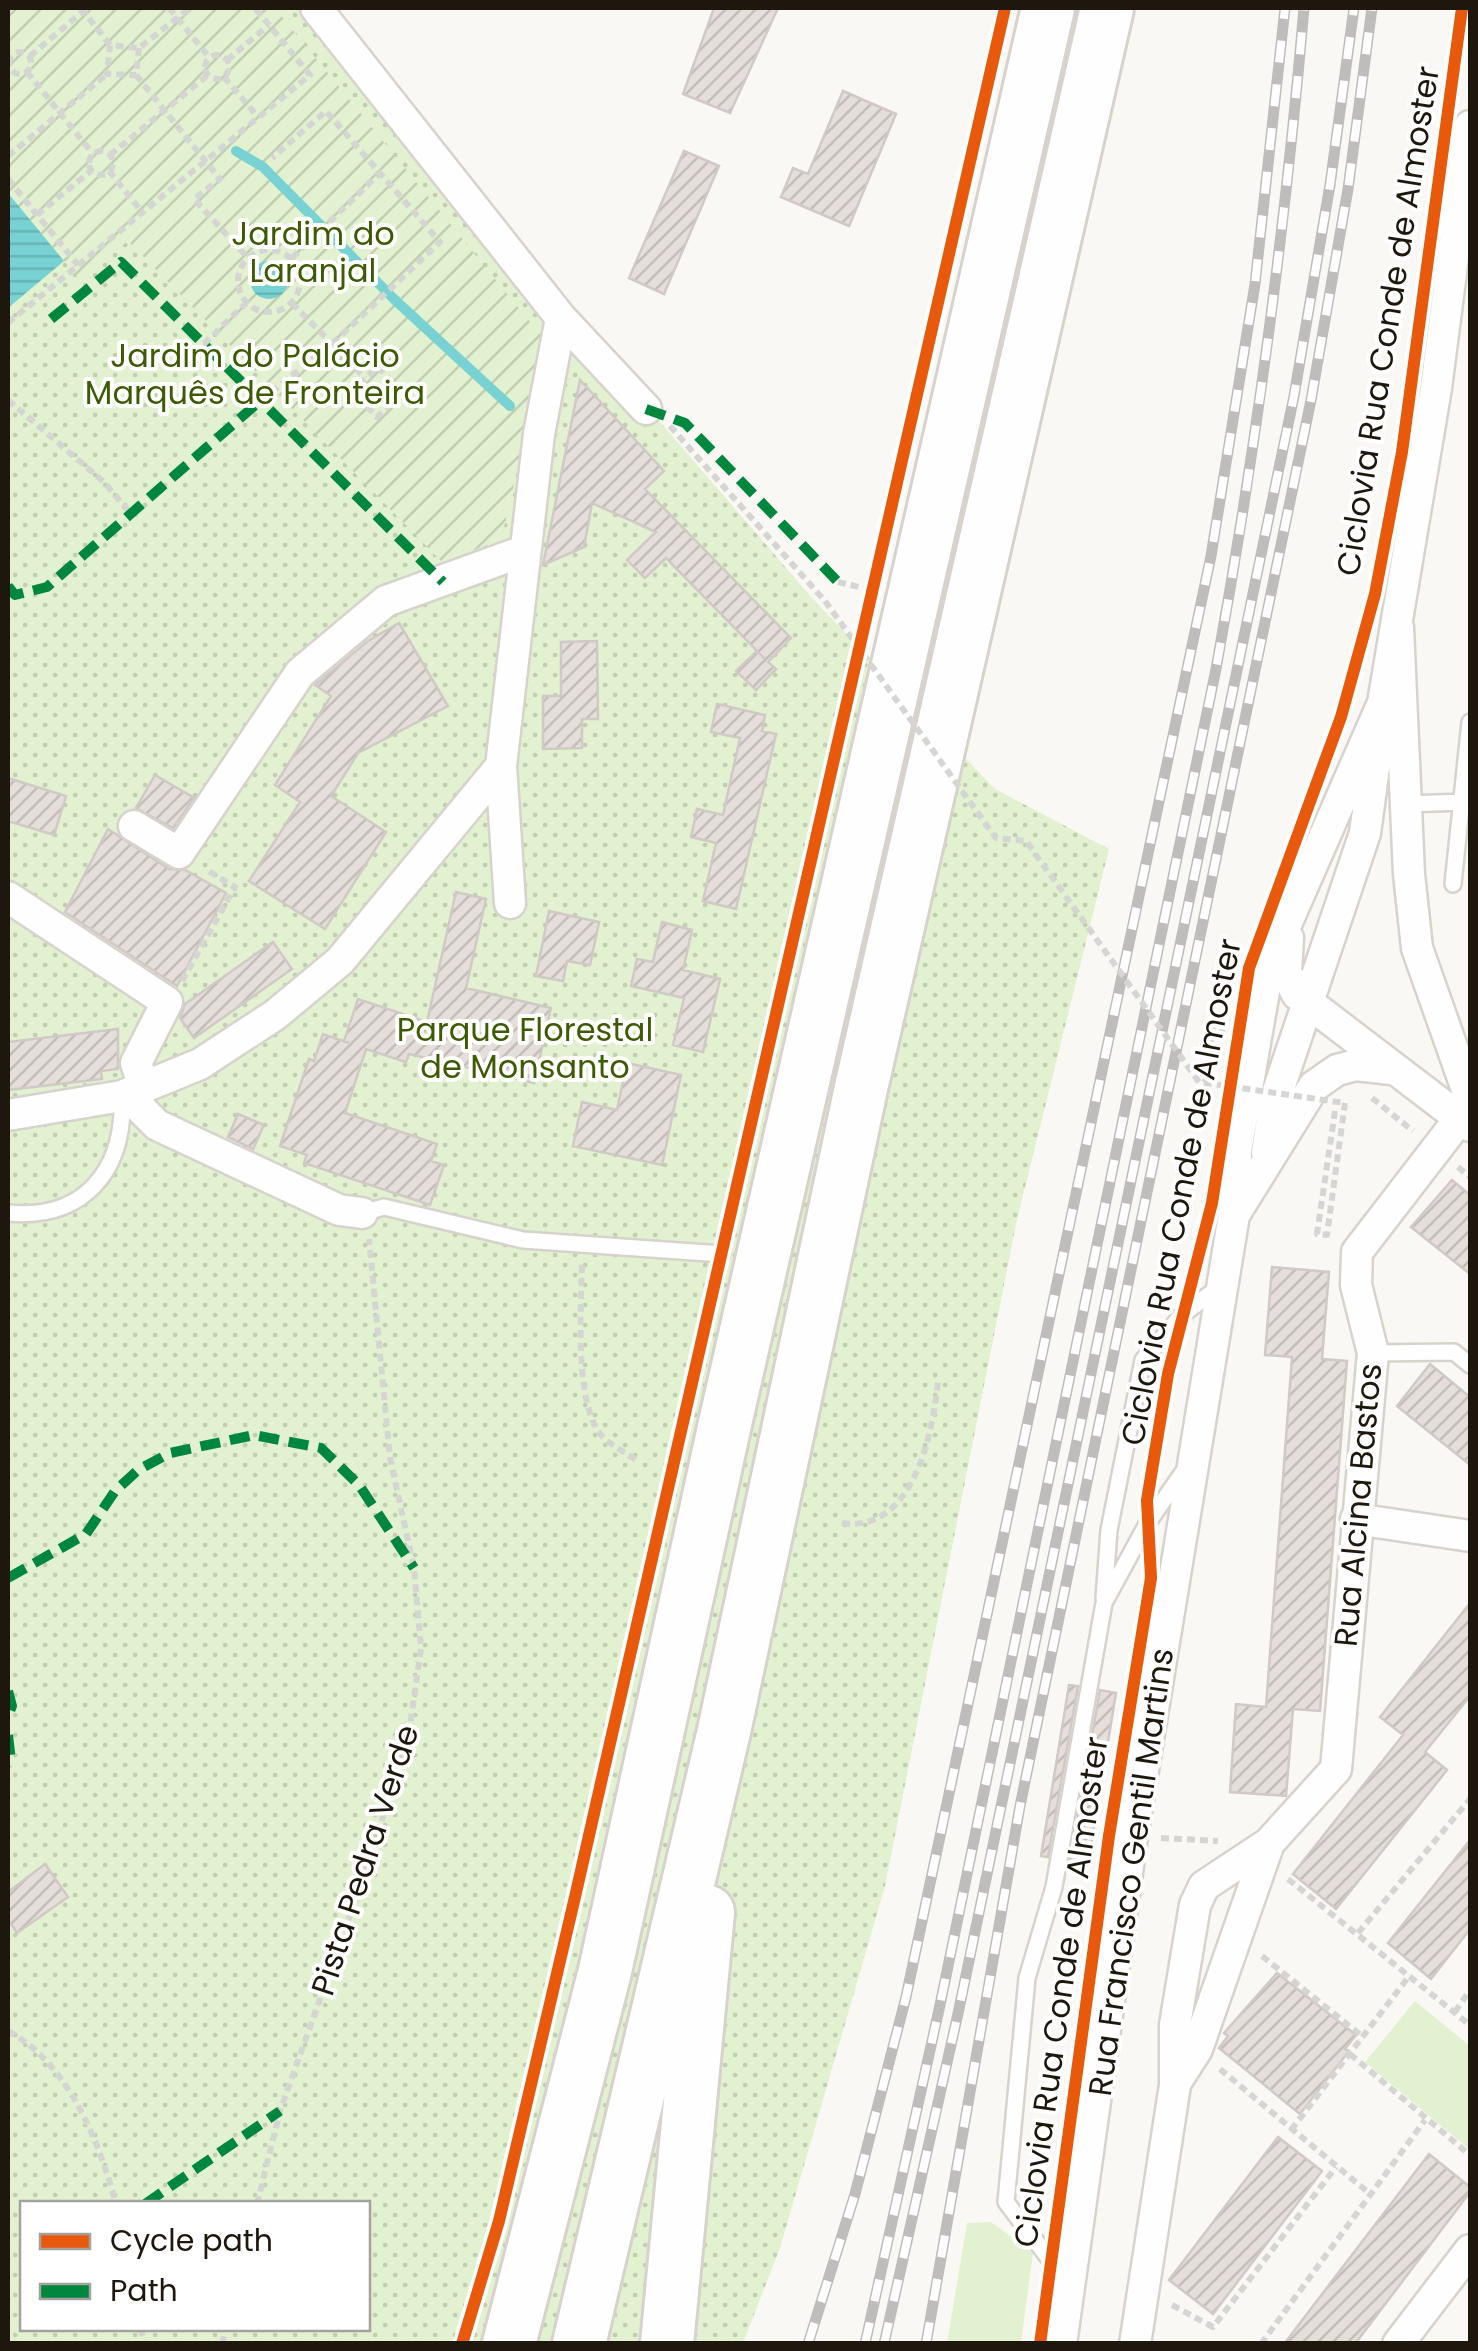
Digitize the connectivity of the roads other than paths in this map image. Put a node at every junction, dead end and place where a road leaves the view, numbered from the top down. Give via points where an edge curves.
1 (316, 8) edge
2 (1048, 8) edge
3 (1107, 8) edge
4 (1470, 126) edge
5 (562, 318) junction
6 (646, 410) road end
7 (524, 551) junction
8 (1398, 627) junction
9 (1383, 703) junction
10 (1470, 722) edge
11 (500, 766) junction
12 (1464, 802) junction
13 (1406, 804) junction
14 (134, 826) dead end
15 (1453, 884) dead end
16 (8, 897) edge
17 (510, 903) dead end
18 (1289, 916) junction
19 (1307, 1002) junction
20 (1391, 1069) junction
21 (1466, 1074) edge
22 (134, 1091) junction
23 (8, 1115) edge
24 (1465, 1122) edge
25 (1265, 1171) junction
26 (8, 1213) edge
27 (362, 1213) joint
28 (1234, 1215) junction
29 (722, 1254) dead end
30 (1222, 1285) junction
31 (1373, 1352) junction
32 (1470, 1365) edge
33 (1194, 1457) junction
34 (1356, 1519) junction
35 (1470, 1536) edge
36 (1104, 1603) junction
37 (724, 1731) junction
38 (1269, 1843) junction
39 (1174, 2084) junction
40 (1470, 2250) edge
41 (1070, 2286) junction
42 (509, 2344) edge
43 (579, 2344) edge
44 (667, 2344) edge
45 (1061, 2344) edge
46 (1136, 2344) edge
47 (1398, 2344) edge

1 - 5 street
2 - 42 highway via 605,1971
3 - 37 highway via 857,1106
4 - 8 street
5 - 6 street
5 - 7 street
7 - 11 street
7 - 14 street via 386,601 300,673 178,853
8 - 9 street
8 - 13 street
9 - 18 street
9 - 19 street, Rua Francisco Gentil Martins via 1365,833
10 - 12 lane
11 - 17 street
11 - 22 street via 340,962 200,1064
12 - 13 lane
12 - 15 lane
13 - 21 street via 1417,948
16 - 22 street via 167,1002 136,1063
18 - 19 street via 1286,972
18 - 28 street via 1260,993 1236,1151
19 - 20 street
19 - 25 street, Rua Francisco Gentil Martins via 1275,1100
20 - 24 street
20 - 25 street, Rua Francisco Gentil Martins via 1356,1065 1321,1080
21 - 24 street
22 - 23 street
22 - 26 lane via 94,1189 40,1216
22 - 27 street via 157,1125 339,1210
24 - 31 street, Rua Alcina Bastos via 1357,1252 1356,1285
25 - 28 street, Rua Francisco Gentil Martins
27 - 29 lane via 384,1207 523,1240
28 - 30 street, Rua Francisco Gentil Martins
30 - 33 street, Rua Francisco Gentil Martins
30 - 36 lane via 1182,1315 1143,1360 1109,1530
31 - 32 lane via 1454,1352
31 - 34 street, Rua Alcina Bastos
33 - 36 lane, Rua Francisco Gentil Martins
33 - 41 street, Rua Francisco Gentil Martins via 1132,1837
34 - 35 street
34 - 38 street, Rua Alcina Bastos via 1336,1768
36 - 41 lane, Rua Francisco Gentil Martins via 1054,1887 1027,1978 1006,2185 1014,2218
37 - 43 highway
37 - 44 highway
38 - 39 street, Rua Alcina Bastos via 1196,2049
38 - 39 street, Rua Alcina Bastos via 1204,1886 1195,1905 1175,2024
39 - 46 street, Rua Alcina Bastos
40 - 47 street
41 - 45 street, Rua Francisco Gentil Martins

